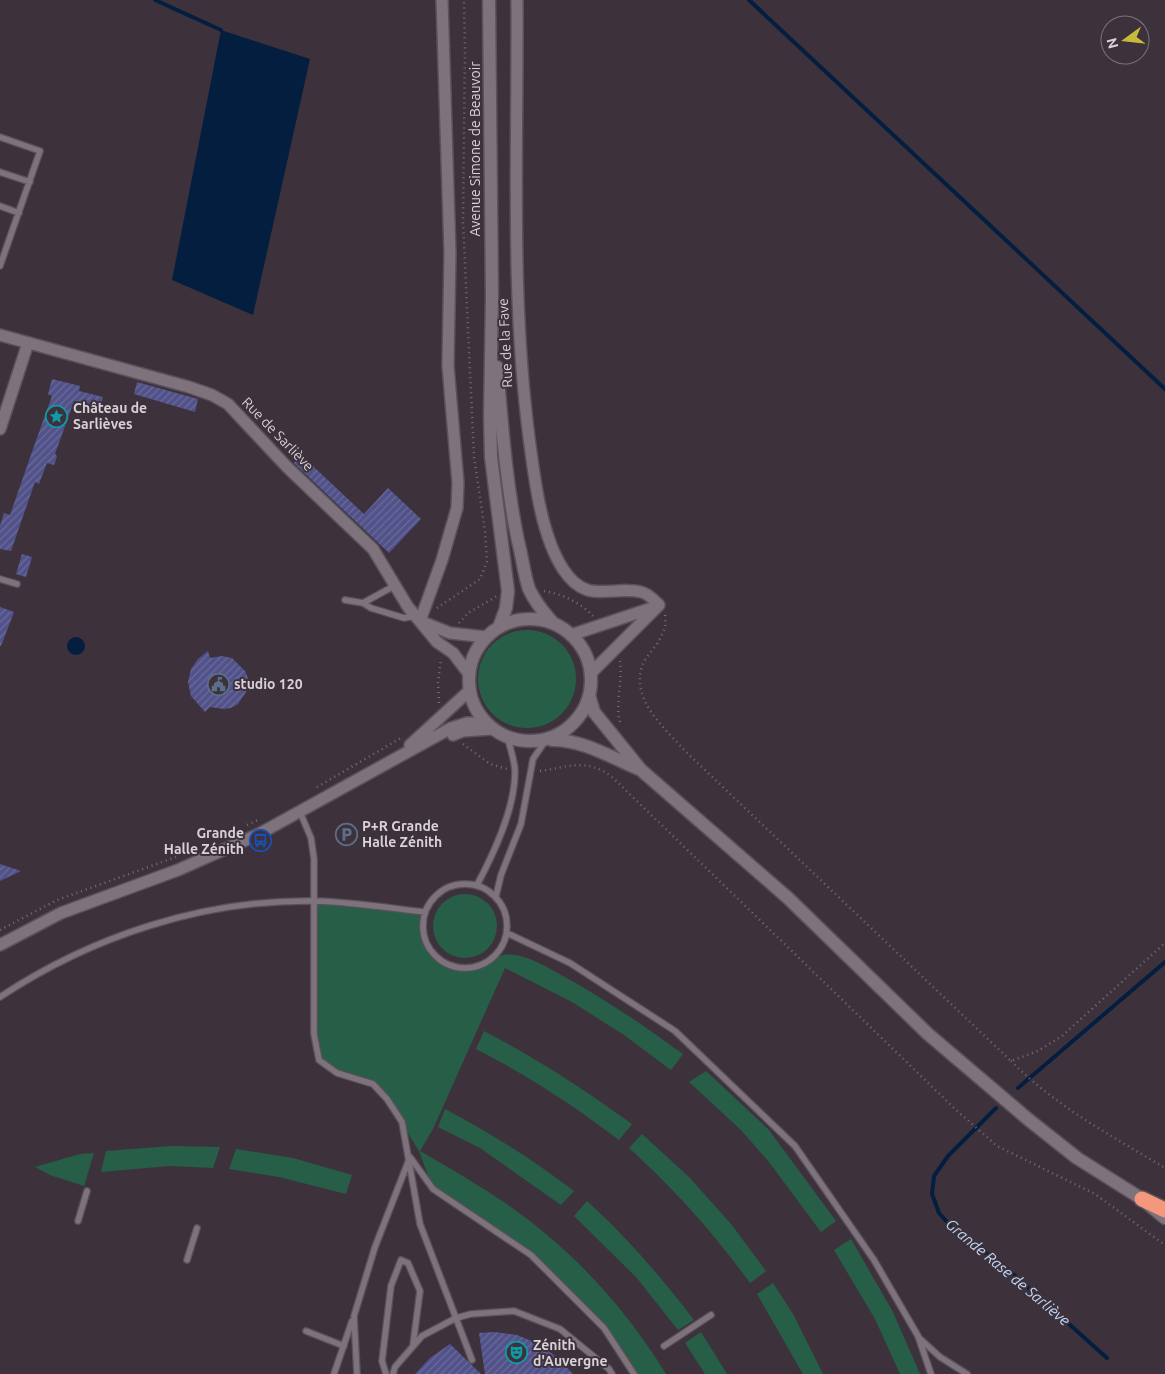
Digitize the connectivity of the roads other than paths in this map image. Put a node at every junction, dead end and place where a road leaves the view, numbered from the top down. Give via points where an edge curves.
1 (442, 0) edge
2 (488, 0) edge
3 (517, 0) edge
4 (0, 137) edge
5 (0, 172) edge
6 (30, 182) junction
7 (0, 206) edge
8 (19, 213) junction
9 (0, 266) edge
10 (492, 297) junction
11 (0, 335) edge
12 (28, 344) junction
13 (490, 414) junction
14 (0, 429) edge
15 (0, 579) edge
16 (17, 584) dead end
17 (394, 586) junction
18 (345, 600) dead end
19 (363, 602) junction
20 (659, 605) junction
21 (418, 618) junction
22 (553, 623) junction
23 (502, 626) junction
24 (571, 635) junction
25 (486, 637) junction
26 (591, 673) junction
27 (469, 674) junction
28 (469, 691) junction
29 (590, 695) junction
30 (489, 726) junction
31 (508, 738) junction
32 (546, 740) junction
33 (393, 758) junction
34 (641, 770) junction
35 (300, 812) junction
36 (477, 885) junction
37 (496, 896) junction
38 (313, 901) junction
39 (425, 912) junction
40 (507, 932) junction
41 (0, 945) edge
42 (0, 997) edge
43 (410, 1157) junction
44 (87, 1191) dead end
45 (1142, 1199) junction
46 (1165, 1210) edge
47 (1165, 1218) edge
48 (78, 1221) dead end
49 (197, 1228) dead end
50 (187, 1260) dead end
51 (711, 1315) dead end
52 (354, 1316) junction
53 (456, 1318) junction
54 (306, 1331) dead end
55 (918, 1336) junction
56 (344, 1346) junction
57 (413, 1346) junction
58 (664, 1346) dead end
59 (472, 1360) dead end
60 (334, 1374) edge
61 (357, 1374) edge
62 (386, 1374) edge
63 (392, 1374) edge
64 (612, 1374) edge
65 (634, 1374) edge
66 (931, 1374) edge
67 (967, 1374) edge

1 - 21 street via 450,244 448,366 458,483 457,508 442,560
2 - 10 main road, Avenue Simone de Beauvoir
3 - 20 street, Rue de la Fave via 518,318 521,378 535,482 553,549 572,579 584,589 601,593 641,592 651,596
4 - 6 lane via 40,151
5 - 6 lane
6 - 8 lane
7 - 8 lane
8 - 9 lane
10 - 13 main road
10 - 22 main road via 510,501 529,589
11 - 12 street, Rue de Sarliève
12 - 14 street
12 - 17 street, Rue de Sarliève via 190,387 228,404 287,467 373,549
13 - 23 main road via 491,457 508,591
13 - 23 main road via 495,424 514,590
15 - 16 lane
17 - 19 lane
17 - 21 street, Rue de Sarliève
18 - 19 lane
19 - 21 lane via 391,615
20 - 24 street
20 - 26 street
21 - 25 street via 450,633
21 - 27 street, Rue de Sarliève
22 - 23 main road via 521,619
22 - 24 main road
23 - 25 main road
24 - 26 main road via 584,653
25 - 27 main road via 474,654
26 - 29 main road
27 - 28 main road
28 - 30 main road via 476,709
28 - 33 street
29 - 32 main road via 574,724
29 - 34 main road via 594,712
30 - 31 main road
30 - 33 street via 455,733 402,761
30 - 33 street via 467,722
31 - 32 main road via 527,742
31 - 36 lane via 515,772 505,820
32 - 34 main road via 585,744
32 - 37 lane via 533,759 521,824
33 - 35 street
34 - 45 main road via 788,898 957,1059 1077,1158
35 - 38 lane via 311,838
35 - 41 street via 178,870 61,912
36 - 37 lane
36 - 39 lane via 451,886 440,892
37 - 40 lane via 507,920
38 - 39 lane
38 - 42 lane via 237,906 166,921 61,961
38 - 43 lane via 314,1034 319,1060 337,1074 373,1084 402,1122
39 - 40 lane via 425,940 437,957 455,967 482,965 494,957 503,946
40 - 55 lane via 570,963 675,1031 795,1146 874,1260
43 - 52 lane via 375,1248
43 - 53 lane via 420,1224
43 - 65 lane via 432,1190 531,1255 604,1328
44 - 48 lane
45 - 46 highway
45 - 47 main road
49 - 50 lane
51 - 58 lane
52 - 56 lane
52 - 61 lane
53 - 57 lane via 422,1336
53 - 59 lane
53 - 64 lane via 514,1311 560,1329
54 - 56 lane
55 - 66 lane
55 - 67 lane via 940,1357
56 - 60 lane
57 - 62 lane via 420,1291 408,1263 401,1260 391,1286 382,1361
57 - 63 lane

